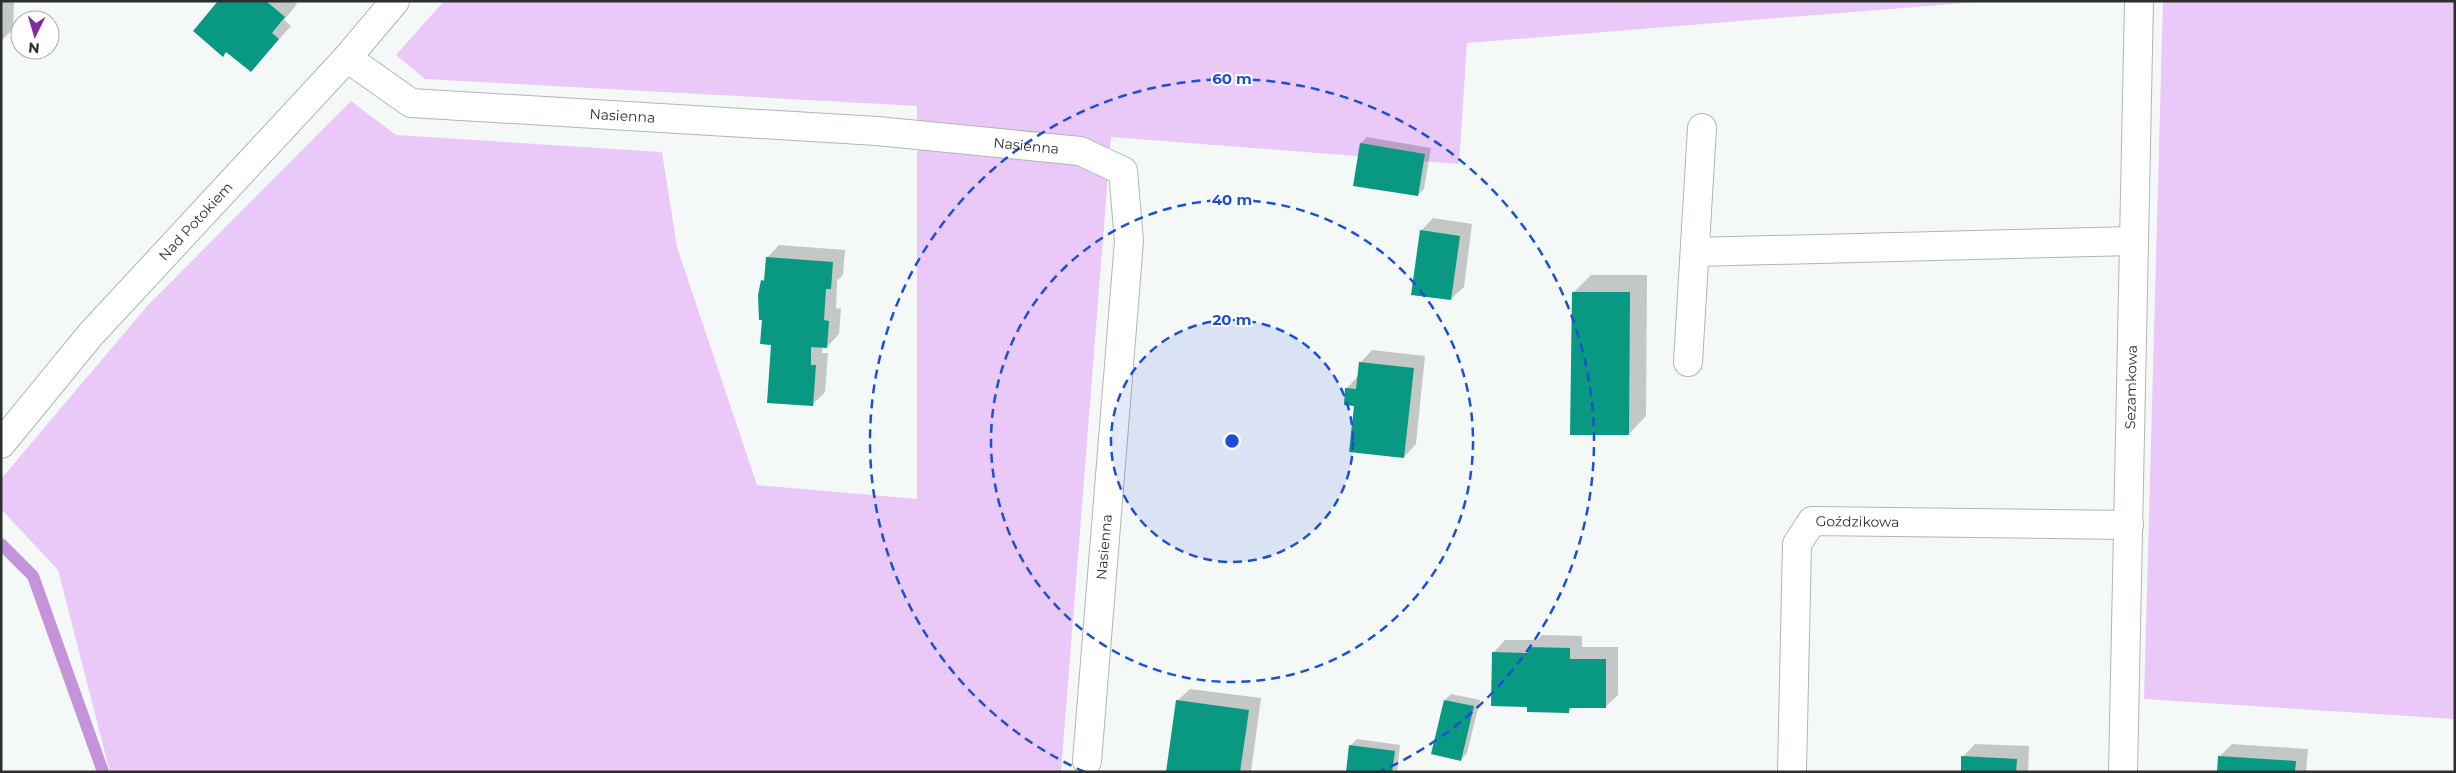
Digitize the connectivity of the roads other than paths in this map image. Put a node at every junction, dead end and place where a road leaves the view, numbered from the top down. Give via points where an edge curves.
1 (395, 1) edge
2 (2139, 1) edge
3 (347, 58) junction
4 (1702, 128) dead end
5 (2134, 241) junction
6 (1694, 252) junction
7 (1688, 362) dead end
8 (1, 444) edge
9 (2129, 525) junction
10 (1087, 761) dead end
11 (1792, 772) edge
12 (2123, 772) edge

1 - 3 street, Nad Potokiem
2 - 5 street, Sezamkowa
3 - 8 street, Nad Potokiem via 91,334
3 - 10 street, Nasienna via 410,103 877,131 1080,151 1124,171 1129,240
4 - 6 street
5 - 6 street
5 - 9 street, Sezamkowa
6 - 7 street
9 - 11 street, Goździkowa via 1812,521 1797,544
9 - 12 street, Sezamkowa

